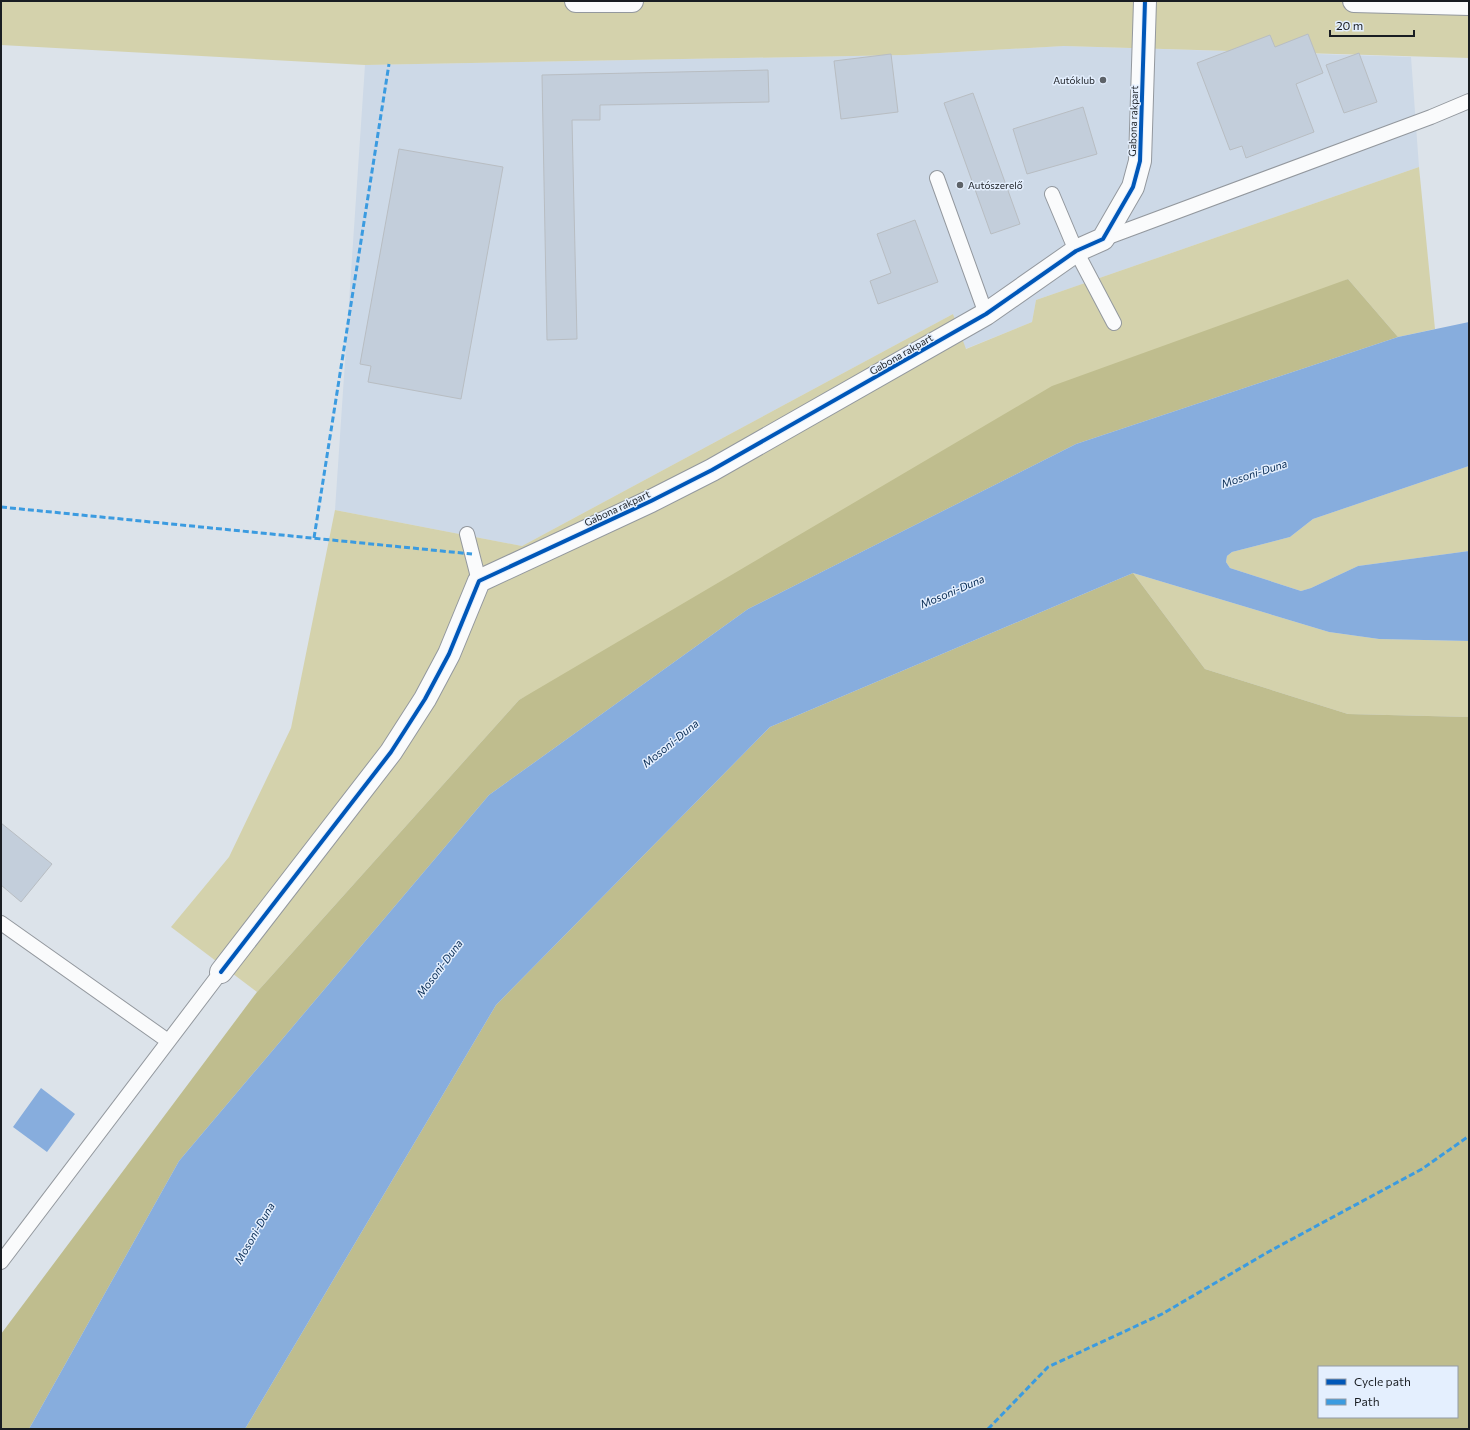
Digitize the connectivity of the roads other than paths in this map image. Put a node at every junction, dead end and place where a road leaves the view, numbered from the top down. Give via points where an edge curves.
1 (576, 1) edge
2 (632, 1) edge
3 (1145, 1) edge
4 (1354, 1) edge
5 (1469, 4) edge
6 (1469, 101) edge
7 (937, 178) dead end
8 (1052, 194) dead end
9 (1103, 239) junction
10 (1076, 251) junction
11 (986, 314) junction
12 (1114, 324) dead end
13 (467, 534) dead end
14 (478, 581) junction
15 (1, 923) edge
16 (221, 972) joint
17 (168, 1041) junction
18 (1, 1262) edge

1 - 2 street
3 - 9 street, Gabona rakpart via 1140,160 1133,187
4 - 5 street
6 - 9 lane
7 - 11 lane
8 - 10 lane
9 - 10 street, Gabona rakpart
10 - 11 street, Gabona rakpart
10 - 12 lane
11 - 14 street, Gabona rakpart via 712,470
13 - 14 lane
14 - 16 street via 450,654 391,752
15 - 17 lane
16 - 17 lane
17 - 18 lane

